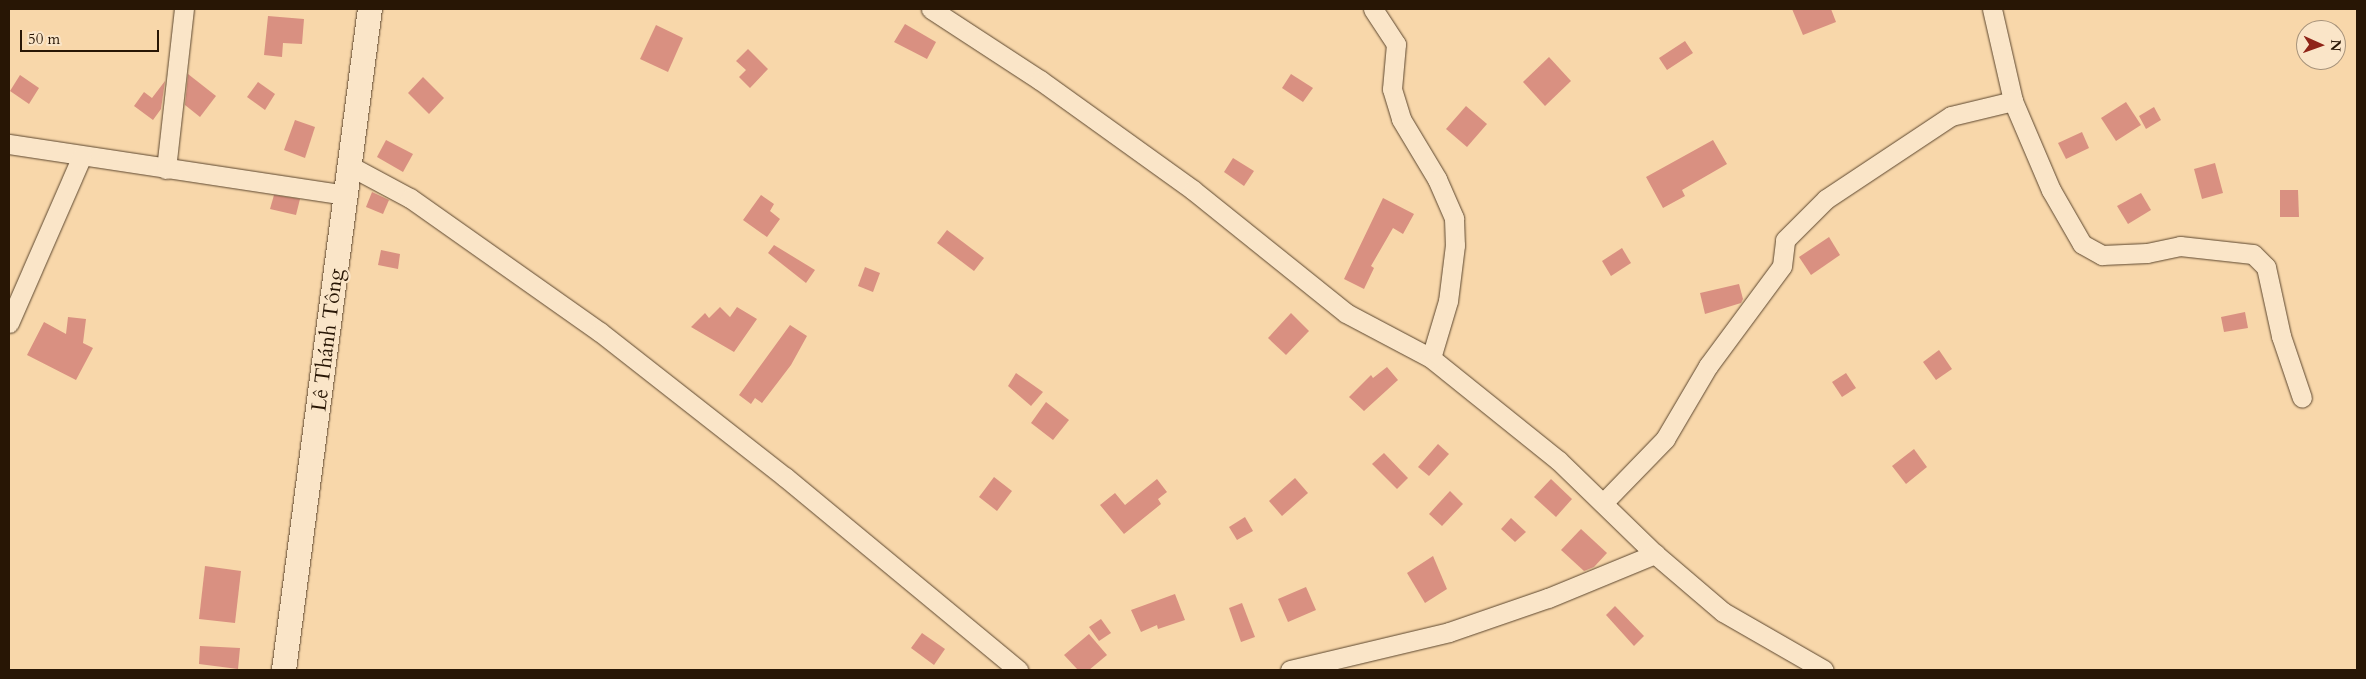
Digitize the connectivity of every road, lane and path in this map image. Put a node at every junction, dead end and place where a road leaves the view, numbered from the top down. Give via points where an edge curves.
1 (184, 9) edge
2 (370, 9) edge
3 (931, 9) edge
4 (1373, 9) edge
5 (1992, 9) edge
6 (2013, 101) junction
7 (9, 144) edge
8 (82, 156) junction
9 (350, 166) junction
10 (166, 169) junction
11 (346, 195) junction
12 (9, 323) edge
13 (1431, 358) junction
14 (2302, 398) dead end
15 (1604, 502) junction
16 (1655, 554) junction
17 (284, 670) edge
18 (1018, 670) edge
19 (1290, 670) edge
20 (1824, 670) edge

1 - 10 street
2 - 9 street, Lê Thánh Tông
3 - 13 street via 1040,80 1163,168 1346,313
4 - 13 street via 1396,44 1392,89 1401,120 1437,179 1454,218 1455,245 1448,301
5 - 6 street
6 - 14 street via 2051,190 2082,244 2102,255 2147,253 2180,246 2253,254 2266,267 2281,336
6 - 15 street via 1951,116 1826,199 1786,240 1782,266 1708,366 1665,439
7 - 8 street
8 - 10 street
8 - 12 street
9 - 11 street, Lê Thánh Tông
9 - 18 street via 410,198 600,332 784,477
10 - 11 street
11 - 17 street, Lê Thánh Tông
13 - 15 street via 1479,393
15 - 16 street
16 - 19 street via 1548,598 1448,632
16 - 20 street via 1723,612

